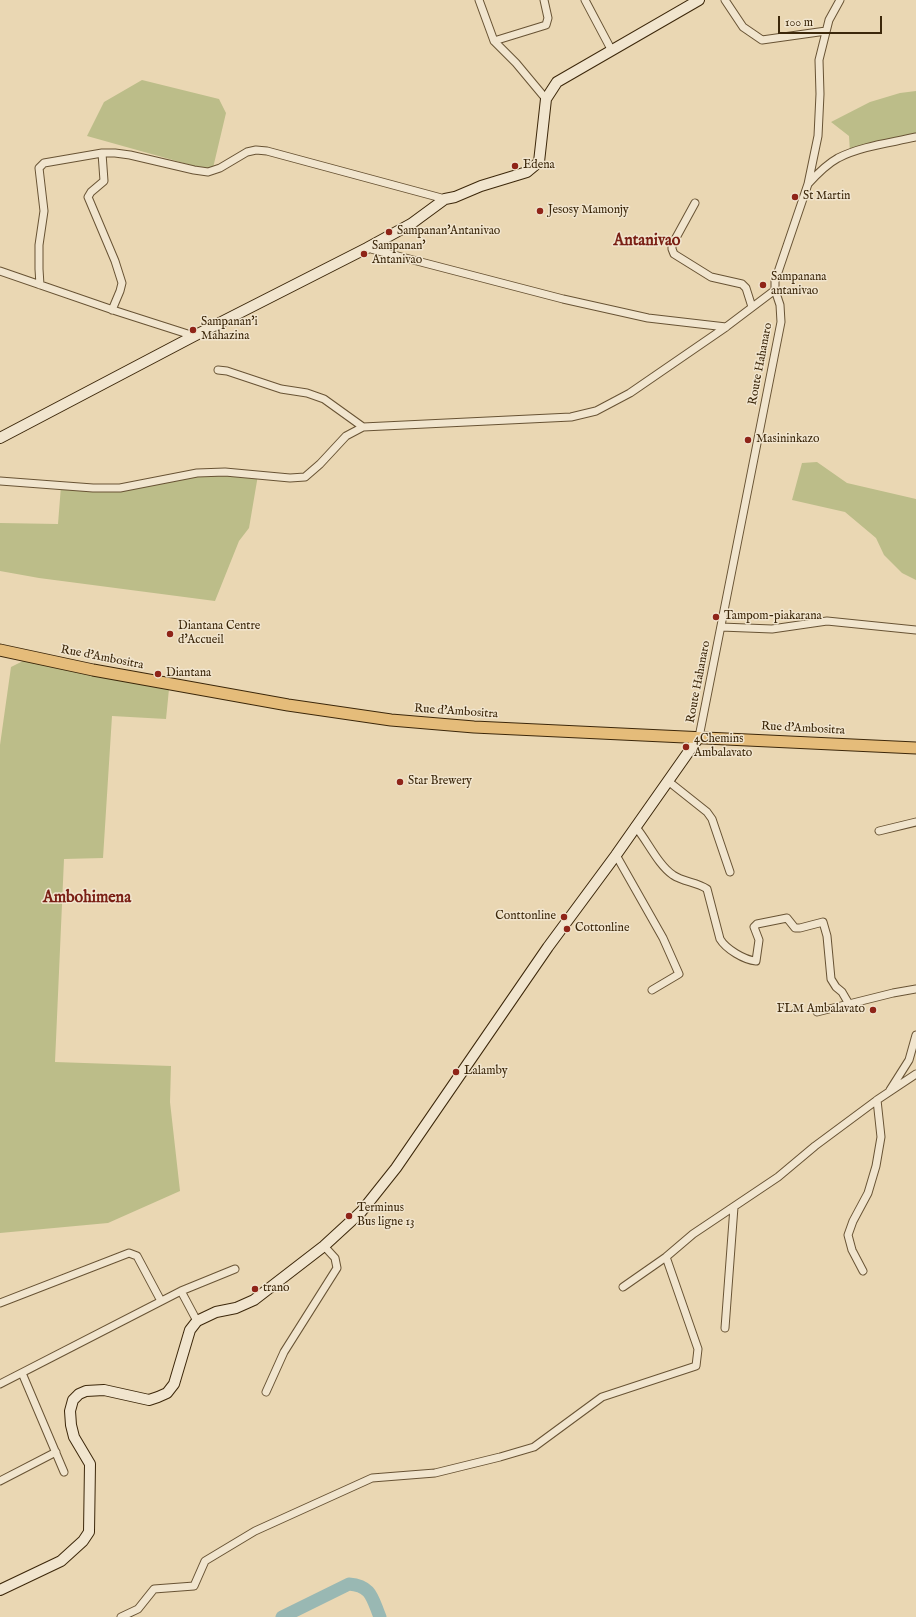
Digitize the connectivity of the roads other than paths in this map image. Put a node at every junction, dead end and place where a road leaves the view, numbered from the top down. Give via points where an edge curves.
1 (479, 0) edge
2 (544, 0) edge
3 (585, 0) edge
4 (699, 0) edge
5 (725, 0) edge
6 (840, 0) edge
7 (826, 31) junction
8 (494, 41) junction
9 (612, 51) junction
10 (546, 99) junction
11 (916, 137) edge
12 (102, 153) junction
13 (808, 184) junction
14 (445, 199) junction
15 (695, 204) dead end
16 (367, 248) junction
17 (0, 271) edge
18 (40, 285) junction
19 (775, 290) junction
20 (752, 307) junction
21 (112, 310) junction
22 (726, 327) junction
23 (194, 336) junction
24 (218, 370) dead end
25 (363, 427) junction
26 (0, 438) edge
27 (0, 481) edge
28 (721, 627) junction
29 (916, 630) edge
30 (0, 650) edge
31 (699, 737) junction
32 (916, 748) edge
33 (668, 781) junction
34 (916, 822) edge
35 (635, 826) junction
36 (879, 832) dead end
37 (616, 855) junction
38 (730, 872) dead end
39 (916, 989) edge
40 (652, 990) dead end
41 (849, 1004) junction
42 (817, 1012) dead end
43 (916, 1035) edge
44 (916, 1074) edge
45 (888, 1093) junction
46 (877, 1100) junction
47 (734, 1207) junction
48 (324, 1246) junction
49 (666, 1257) junction
50 (235, 1269) dead end
51 (863, 1271) dead end
52 (623, 1287) dead end
53 (181, 1291) junction
54 (161, 1301) junction
55 (0, 1303) edge
56 (197, 1321) junction
57 (725, 1328) dead end
58 (22, 1373) junction
59 (0, 1384) edge
60 (266, 1392) dead end
61 (56, 1452) junction
62 (64, 1472) dead end
63 (0, 1481) edge
64 (0, 1590) edge
65 (121, 1617) edge

1 - 8 street
2 - 8 street via 548,18 546,25
3 - 9 street
4 - 9 street
5 - 7 street via 743,27 762,40
6 - 7 street, Route Hahanaro
7 - 13 street, Route Hahanaro via 819,60 818,136
8 - 10 street
9 - 10 street via 557,82
10 - 14 street via 539,162 527,172
11 - 13 street via 878,145 838,158
12 - 14 street via 130,155 208,172 247,152 267,151
12 - 18 street via 44,163 38,168 44,211 39,244
12 - 21 street via 104,181 88,197 122,284
13 - 19 street, Route Hahanaro via 775,281
14 - 16 street via 411,224
15 - 20 street via 672,245 674,254 711,277 742,284 746,288
16 - 22 street via 563,299 648,318
16 - 23 street
17 - 18 street
18 - 21 street
19 - 20 street
19 - 28 street, Route Hahanaro via 780,305 781,322
20 - 22 street
21 - 23 street
22 - 25 street via 630,393 596,411 571,417
23 - 26 street
24 - 25 street via 281,389 307,393 324,400
25 - 27 street via 346,436 305,476 290,478 225,472 197,473 120,488
28 - 29 street via 772,629 827,621
28 - 31 street, Route Hahanaro
30 - 31 main road, Rue d'Ambositra via 109,673 288,705 391,720 474,727
31 - 32 main road, Rue d'Ambositra
31 - 33 street
33 - 35 street
33 - 38 street via 707,812 712,819
34 - 36 street
35 - 37 street
35 - 41 street via 672,875 707,889 720,939 724,945 750,961 756,961 759,940 754,927 757,924 787,918 794,928 800,928 823,922 827,936 830,979
37 - 40 street via 663,938 679,974
37 - 48 street via 548,947 396,1168 361,1212
39 - 41 street
41 - 42 street
43 - 45 street via 909,1060
44 - 45 street
45 - 46 street
46 - 47 street via 778,1177
46 - 51 street via 881,1137 876,1166 868,1194 848,1235 852,1250
47 - 49 street via 693,1234
47 - 57 street
48 - 56 street via 254,1300
48 - 60 street via 335,1258 338,1268 284,1352
49 - 52 street
49 - 65 street via 696,1343 696,1366 602,1397 534,1447 500,1458 435,1473 372,1478 255,1531 205,1561 194,1586 154,1589 138,1609
50 - 53 street
53 - 54 street
53 - 56 street
54 - 55 street via 137,1256 129,1253
54 - 58 street
56 - 64 street via 190,1330 174,1384 158,1398 149,1400 95,1390 78,1394 73,1400 70,1411 71,1425 74,1436 90,1464 89,1532 62,1561
58 - 59 street
58 - 61 street
61 - 62 street
61 - 63 street

